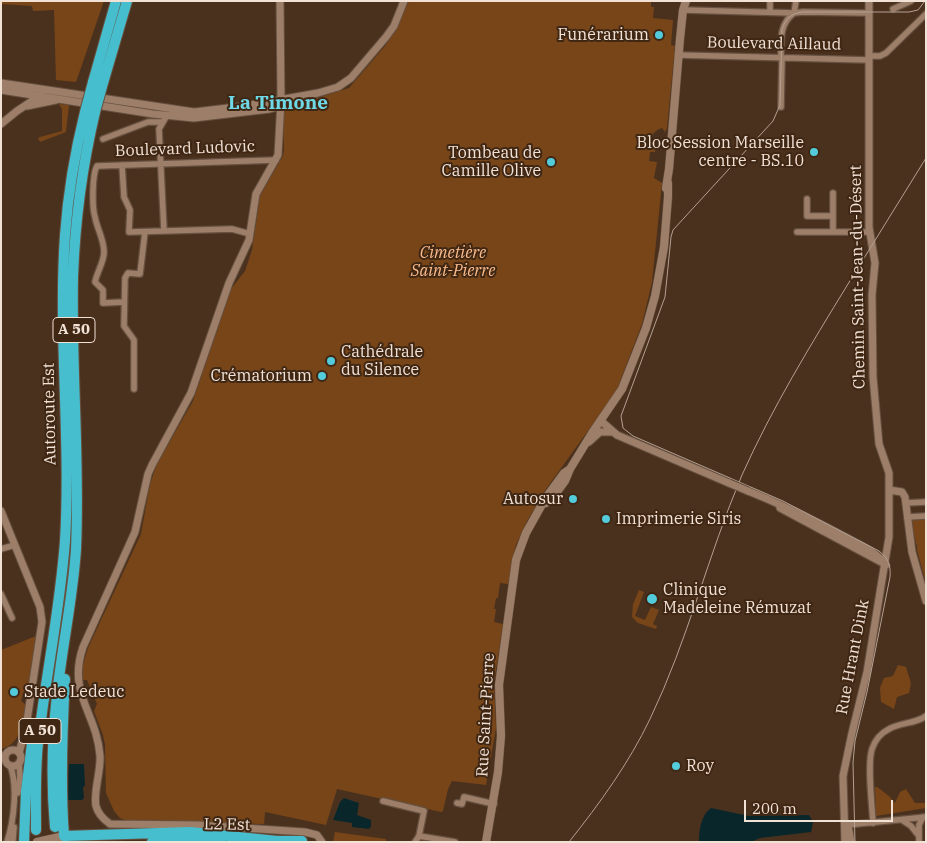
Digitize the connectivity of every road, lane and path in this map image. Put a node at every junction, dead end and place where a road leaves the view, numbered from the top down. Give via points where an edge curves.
1 (116, 1) edge
2 (127, 1) edge
3 (280, 1) edge
4 (404, 1) edge
5 (686, 1) edge
6 (770, 1) edge
7 (796, 1) edge
8 (869, 1) edge
9 (911, 1) edge
10 (683, 10) junction
11 (893, 10) dead end
12 (770, 12) junction
13 (794, 13) junction
14 (869, 13) junction
15 (926, 14) edge
16 (678, 55) junction
17 (781, 58) junction
18 (869, 58) junction
19 (1, 83) edge
20 (98, 83) junction
21 (1, 90) edge
22 (40, 96) junction
23 (59, 96) junction
24 (281, 103) junction
25 (24, 107) junction
26 (781, 108) dead end
27 (90, 112) junction
28 (170, 112) junction
29 (153, 114) junction
30 (154, 122) junction
31 (162, 122) junction
32 (1, 124) edge
33 (159, 129) junction
34 (103, 139) dead end
35 (276, 160) junction
36 (161, 164) junction
37 (122, 165) junction
38 (833, 193) dead end
39 (807, 199) dead end
40 (833, 216) junction
41 (164, 231) junction
42 (145, 232) junction
43 (798, 232) dead end
44 (833, 232) junction
45 (870, 232) junction
46 (250, 234) junction
47 (124, 302) junction
48 (134, 389) dead end
49 (603, 422) junction
50 (613, 432) junction
51 (586, 444) junction
52 (888, 490) junction
53 (889, 499) junction
54 (926, 502) edge
55 (906, 503) junction
56 (1, 511) edge
57 (926, 516) edge
58 (907, 517) junction
59 (15, 545) junction
60 (1, 549) edge
61 (886, 565) junction
62 (1, 594) edge
63 (71, 595) junction
64 (926, 601) edge
65 (12, 618) dead end
66 (54, 633) junction
67 (926, 716) edge
68 (24, 732) junction
69 (19, 753) junction
70 (6, 757) edge
71 (19, 762) junction
72 (384, 801) dead end
73 (457, 803) dead end
74 (494, 804) junction
75 (925, 817) edge
76 (902, 820) junction
77 (873, 823) junction
78 (846, 825) junction
79 (55, 827) dead end
80 (36, 830) dead end
81 (65, 839) edge
82 (417, 839) edge
83 (919, 839) edge
84 (14, 841) edge
85 (277, 841) edge
86 (302, 841) edge
87 (36, 842) edge
88 (152, 842) edge
89 (322, 842) edge
90 (455, 842) edge
91 (486, 842) edge
92 (845, 842) edge
93 (851, 842) edge

1 - 20 highway, Autoroute Est / A 50
2 - 20 highway, Autoroute Est / A 50
3 - 24 street
4 - 24 street via 394,26 351,78 338,88
5 - 10 main road, Rue Saint-Pierre
6 - 12 street
7 - 13 street
8 - 14 street, Chemin Saint-Jean-du-Désert
9 - 11 street
10 - 12 street
10 - 16 main road, Rue Saint-Pierre
12 - 13 street
13 - 14 street
13 - 17 street via 783,26
14 - 18 street, Chemin Saint-Jean-du-Désert
15 - 18 street via 886,53
16 - 17 street, Boulevard Aillaud
16 - 49 main road, Rue Saint-Pierre via 664,240 651,313 627,378
17 - 18 street, Boulevard Aillaud
17 - 26 street
18 - 45 street, Chemin Saint-Jean-du-Désert
19 - 23 street
20 - 27 highway, Autoroute Est / A 50, bridge
21 - 22 street
22 - 23 street
22 - 25 street
23 - 25 street
23 - 28 street
23 - 29 street
24 - 28 street via 216,113
24 - 35 street via 280,149
25 - 32 street
27 - 63 highway, Autoroute Est / A 50 via 73,278 77,507
27 - 66 highway, Autoroute Est / A 50 via 72,174 65,235 65,540
28 - 29 street
28 - 31 street
29 - 30 street
30 - 31 street
30 - 33 street
30 - 34 street
31 - 33 street
33 - 36 street
35 - 36 street, Boulevard Ludovic
35 - 46 street via 256,194
36 - 37 street, Boulevard Ludovic
36 - 41 street
37 - 42 street via 124,197 130,210 129,232
37 - 47 street, Boulevard Ludovic via 96,168 94,216 104,251 94,282 103,290 103,302
38 - 40 street
39 - 40 street via 807,216
40 - 44 street
41 - 42 street
41 - 46 street via 232,229
42 - 47 street via 141,272 125,276
43 - 44 street
44 - 45 street
45 - 52 street, Chemin Saint-Jean-du-Désert via 874,263 872,377 879,444 888,466
46 - 89 street via 229,283 191,393 148,474 135,532 79,657 78,685 94,727 100,755 97,809 110,824 198,825 305,832 317,834
47 - 48 street via 124,326 135,343
49 - 50 street
49 - 51 main road, Rue Saint-Pierre
50 - 51 street via 600,432
50 - 61 street, bridge via 761,496
51 - 74 main road, Rue Saint-Pierre via 541,506 516,560 499,685 501,745
52 - 53 street, Chemin Saint-Jean-du-Désert
52 - 55 street via 902,492
53 - 55 street via 900,496
53 - 61 street, Chemin Saint-Jean-du-Désert via 890,537
54 - 55 street
55 - 58 street
56 - 59 street
57 - 58 street
58 - 64 street via 912,552
59 - 60 street
59 - 68 street via 40,606 42,622
61 - 78 street, Rue Hrant Dink via 867,672 847,755 844,776
62 - 65 street
63 - 79 highway, Autoroute Est / A 50 via 54,738
63 - 81 highway via 61,757
66 - 80 highway, Autoroute Est / A 50 via 38,744
66 - 84 highway via 30,753 24,818
67 - 77 street via 888,729 874,744 870,758
68 - 69 street
68 - 70 street
69 - 70 street via 15,750
69 - 71 street
70 - 71 street via 13,765
70 - 84 street via 14,775 10,831
71 - 84 street
72 - 82 street via 424,811
73 - 74 street via 462,804 464,795
74 - 91 main road, Rue Saint-Pierre
75 - 76 street
75 - 83 street via 919,825
76 - 77 street
76 - 83 street via 911,826
77 - 78 street
78 - 92 street
78 - 93 street
81 - 85 highway via 190,832
81 - 87 main road
82 - 90 street
85 - 86 highway, L2 Est
85 - 88 highway, L2 Est via 173,839

